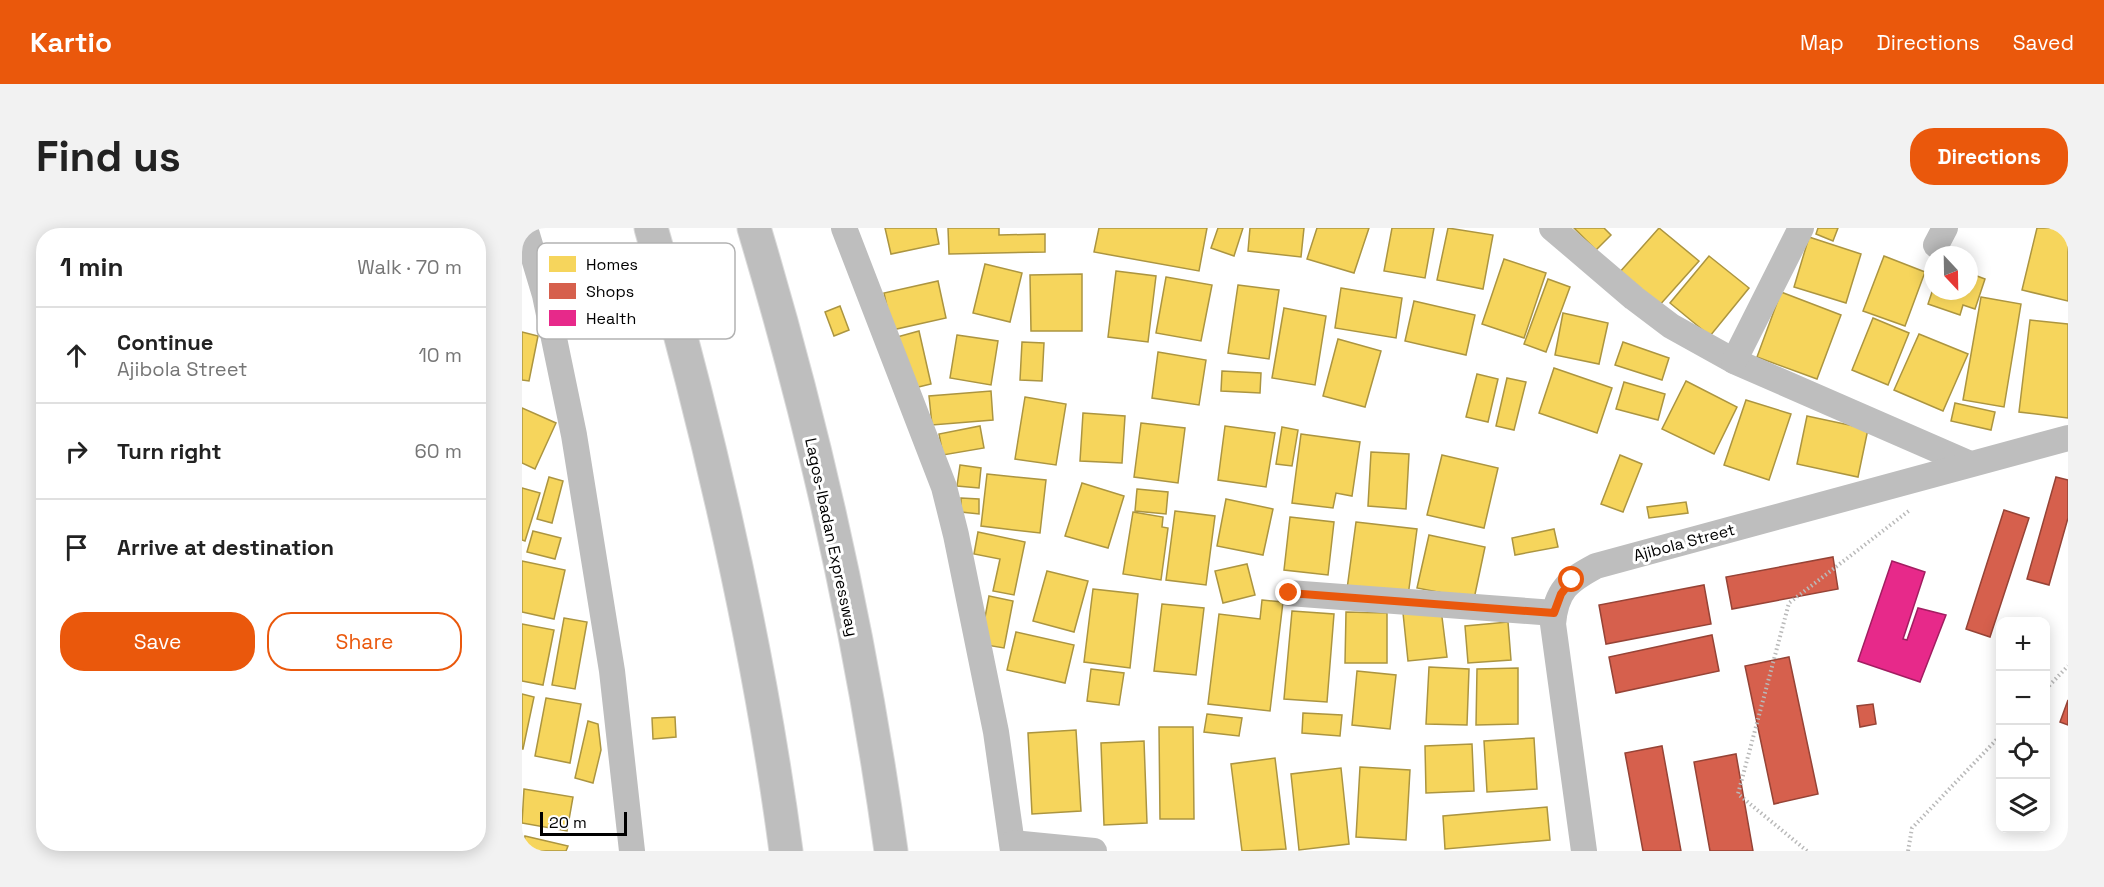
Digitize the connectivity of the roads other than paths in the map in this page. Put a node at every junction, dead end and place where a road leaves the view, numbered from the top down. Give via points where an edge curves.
1 (525, 228) edge
2 (651, 228) edge
3 (754, 228) edge
4 (844, 228) edge
5 (1552, 228) edge
6 (1801, 228) edge
7 (655, 243) edge
8 (534, 294) edge
9 (547, 339) edge
10 (681, 339) edge
11 (1734, 361) junction
12 (2068, 438) edge
13 (1970, 464) junction
14 (1289, 593) dead end
15 (1554, 613) junction
16 (1013, 847) edge
17 (632, 851) edge
18 (786, 851) edge
19 (891, 851) edge
20 (1094, 851) edge
21 (1584, 851) edge

1 - 8 street
2 - 7 highway
3 - 19 highway, Lagos-Ibadan Expressway via 828,507 876,746
4 - 16 street via 944,487 993,720
5 - 11 street via 1671,326
6 - 11 street
9 - 17 street via 574,435 612,671
10 - 18 highway via 741,581
11 - 13 street
12 - 13 street, Ajibola Street
13 - 15 street, Ajibola Street via 1596,566 1572,580
14 - 15 street
15 - 21 street, Ajibola Street
16 - 20 street

